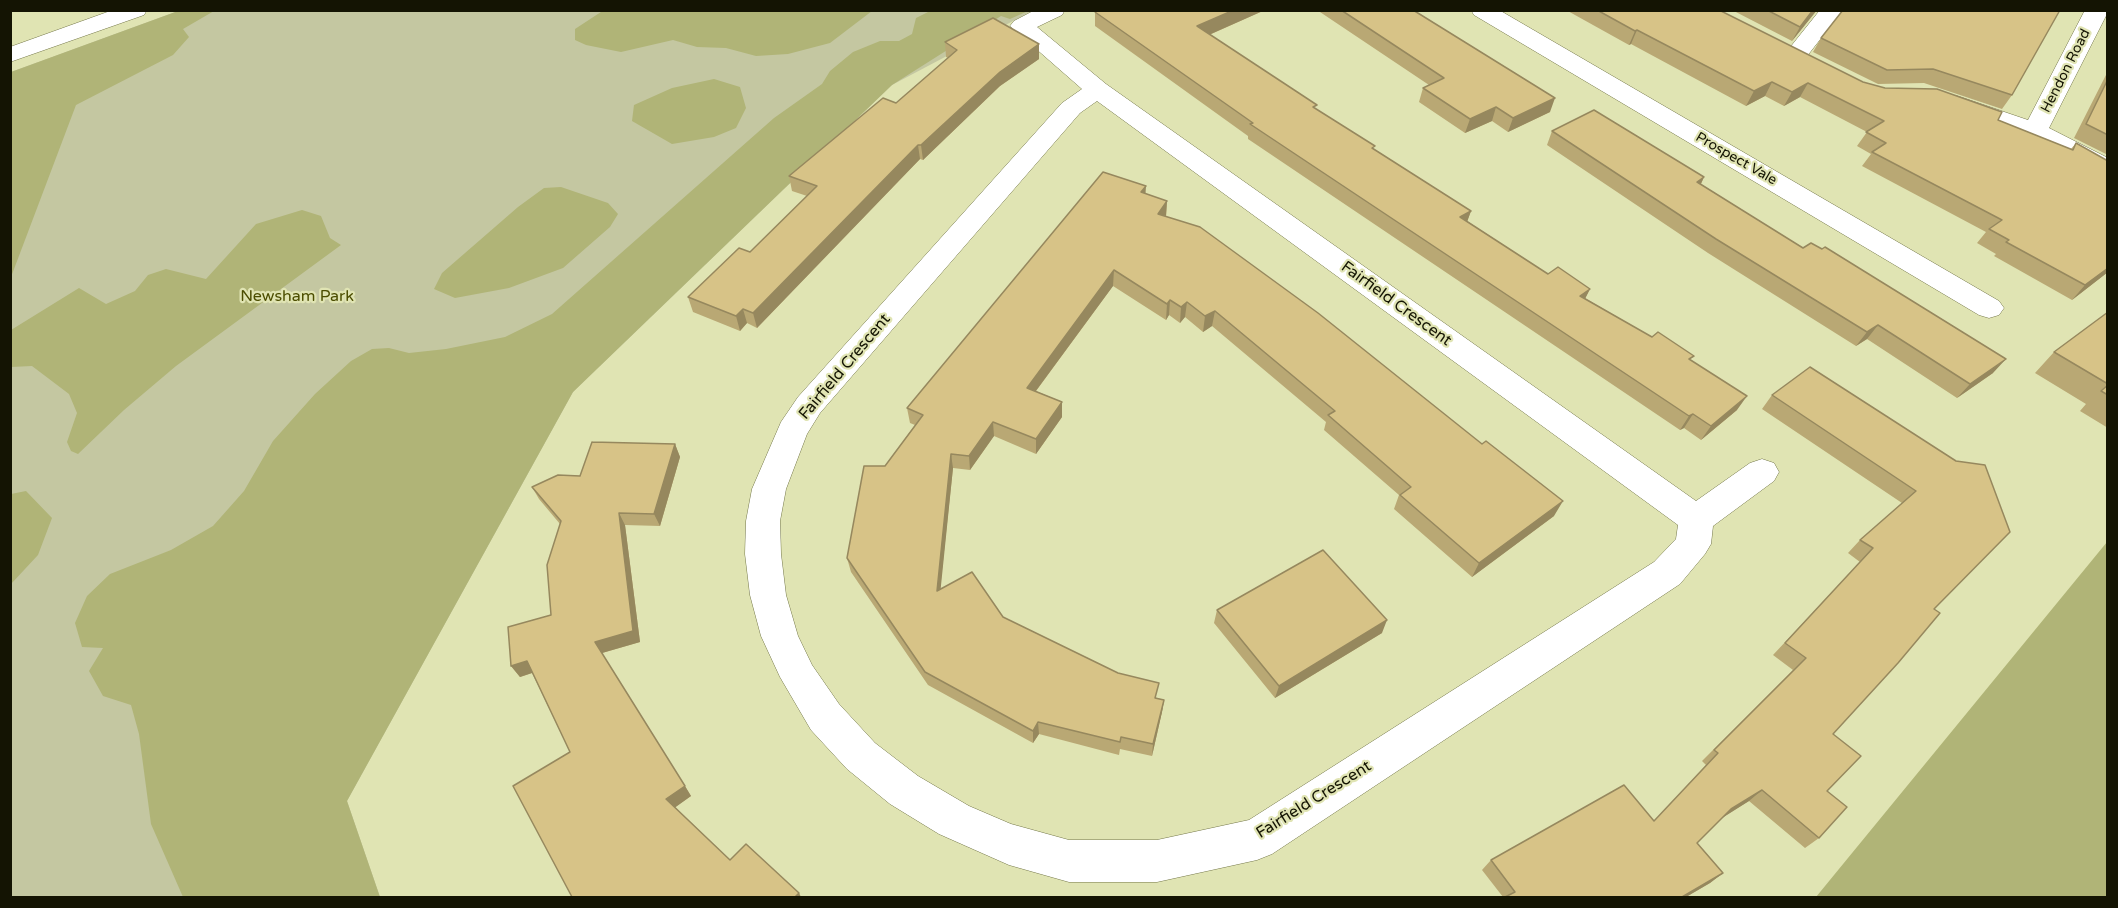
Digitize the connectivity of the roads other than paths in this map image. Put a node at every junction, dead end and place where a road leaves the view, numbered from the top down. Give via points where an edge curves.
1 (136, 10) edge
2 (1054, 10) edge
3 (1482, 10) edge
4 (1832, 10) edge
5 (2097, 10) edge
6 (10, 55) edge
7 (1796, 56) edge
8 (1096, 89) junction
9 (1937, 96) edge
10 (2035, 131) junction
11 (2108, 170) edge
12 (1989, 308) dead end
13 (1762, 472) dead end
14 (1696, 519) junction

1 - 6 street
2 - 8 street, Fairfield Crescent via 1022,26
3 - 12 street, Prospect Vale
4 - 7 street
5 - 10 street, Hendon Road
8 - 14 street, Fairfield Crescent
8 - 14 street, Fairfield Crescent via 1071,108 809,405 792,431 769,489 763,554 768,595 780,636 799,677 825,717 861,756 904,790 954,820 1009,844 1069,861 1157,861 1257,838 1667,573 1693,544
9 - 10 street
10 - 11 street
13 - 14 street

